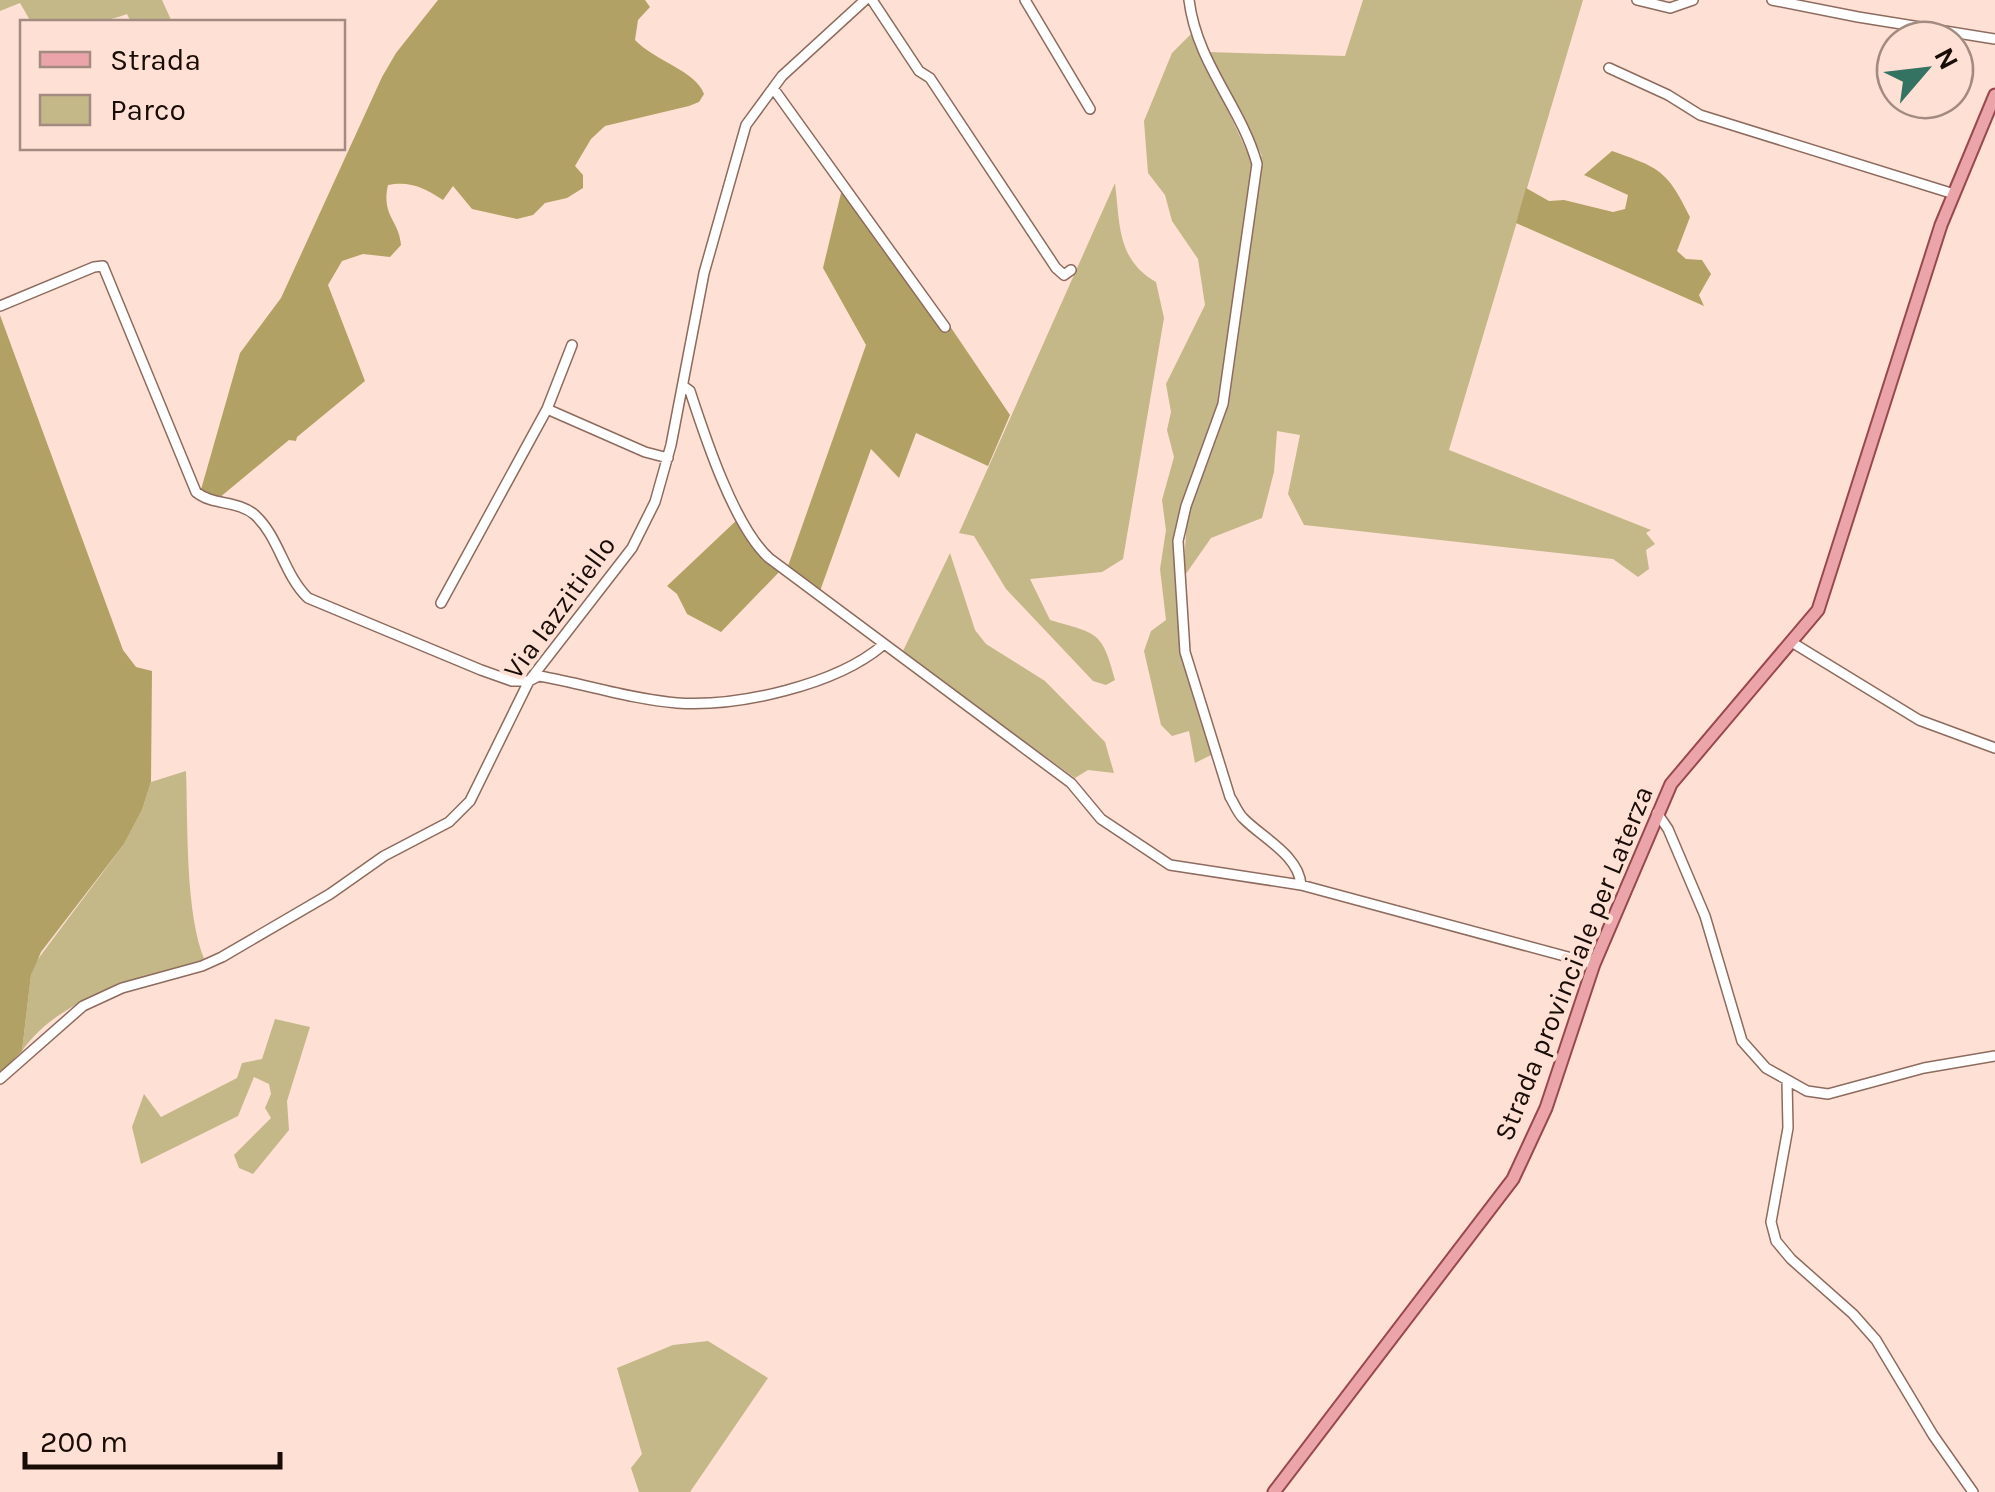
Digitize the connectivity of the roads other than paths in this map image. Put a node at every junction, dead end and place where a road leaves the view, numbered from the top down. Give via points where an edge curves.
1 (868, 0) edge
2 (1025, 0) edge
3 (1189, 0) edge
4 (1638, 0) edge
5 (1693, 0) edge
6 (1772, 0) edge
7 (1995, 39) edge
8 (1608, 68) dead end
9 (772, 88) junction
10 (1995, 94) edge
11 (1090, 110) dead end
12 (1989, 126) edge
13 (1954, 194) junction
14 (1071, 270) dead end
15 (0, 306) edge
16 (946, 327) dead end
17 (572, 344) dead end
18 (683, 386) junction
19 (547, 408) junction
20 (668, 458) junction
21 (441, 603) dead end
22 (1793, 643) junction
23 (883, 645) junction
24 (529, 681) junction
25 (1995, 748) edge
26 (1657, 813) junction
27 (1301, 884) junction
28 (1594, 964) junction
29 (1995, 1056) edge
30 (0, 1079) edge
31 (1787, 1082) junction
32 (1274, 1492) edge
33 (1973, 1492) edge

1 - 9 street, Via Iazzitiello
1 - 14 street via 930,78 1056,268 1064,275
2 - 11 street
3 - 27 street via 1199,42 1250,143 1257,177 1224,404 1178,541 1185,652 1230,796 1242,817 1287,858
4 - 5 street via 1670,8
6 - 7 street
8 - 13 street via 1700,115
9 - 16 street
9 - 18 street, Via Iazzitiello via 737,149
10 - 12 main road, Strada provinciale per Laterza
12 - 13 main road, Strada provinciale per Laterza
13 - 22 main road, Strada provinciale per Laterza via 1829,584
15 - 24 street via 104,266 196,492 254,513 308,598 480,670
17 - 19 street
18 - 20 street, Via Iazzitiello
18 - 23 street via 758,548
19 - 20 street
19 - 21 street
20 - 24 street, Via Iazzitiello via 632,548
22 - 25 street via 1919,720
22 - 26 main road, Strada provinciale per Laterza via 1687,762
23 - 24 street via 792,688 701,703 639,698 539,676
23 - 27 street via 1071,783 1101,819 1156,858
24 - 30 street, Via Iazzitiello via 470,801 449,822 222,957 83,1006
26 - 28 main road, Strada provinciale per Laterza
26 - 31 street via 1705,916 1742,1041
27 - 28 street
28 - 32 main road, Strada provinciale per Laterza via 1546,1108 1512,1179
29 - 31 street via 1840,1093
31 - 33 street via 1788,1128 1772,1222 1776,1241 1876,1340

